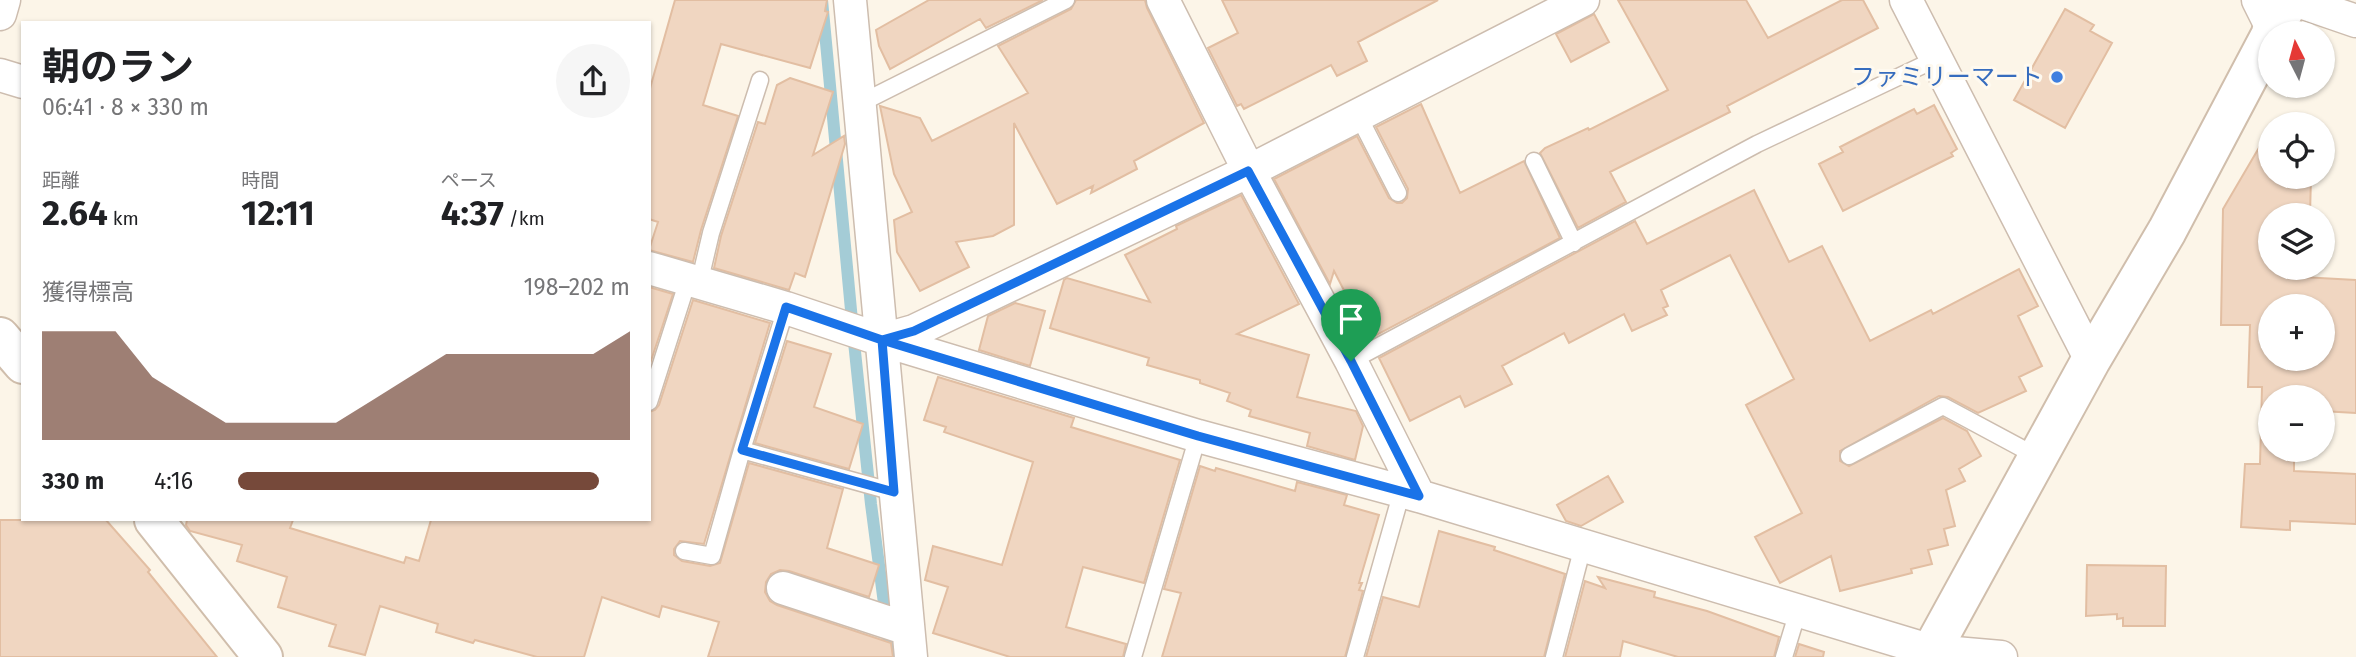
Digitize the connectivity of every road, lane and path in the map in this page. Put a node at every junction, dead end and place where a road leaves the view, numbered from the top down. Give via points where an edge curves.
1 (4, 0) edge
2 (850, 0) edge
3 (1066, 0) edge
4 (1163, 0) edge
5 (1583, 0) edge
6 (1906, 0) edge
7 (0, 14) edge
8 (2276, 17) edge
9 (2356, 21) edge
10 (1936, 59) junction
11 (0, 75) edge
12 (760, 80) dead end
13 (21, 81) edge
14 (859, 104) junction
15 (1358, 115) junction
16 (1534, 161) dead end
17 (1248, 171) junction
18 (1398, 193) dead end
19 (1574, 243) junction
20 (651, 269) edge
21 (693, 282) junction
22 (786, 307) junction
23 (0, 337) edge
24 (882, 340) junction
25 (2091, 360) junction
26 (1351, 361) junction
27 (21, 362) edge
28 (651, 397) edge
29 (1198, 436) junction
30 (742, 450) junction
31 (1849, 456) dead end
32 (2038, 457) junction
33 (894, 492) junction
34 (1410, 494) junction
35 (155, 521) edge
36 (1583, 546) junction
37 (684, 551) dead end
38 (783, 588) dead end
39 (1798, 611) junction
40 (909, 643) edge
41 (1930, 654) edge
42 (1558, 656) edge
43 (263, 657) edge
44 (1133, 657) edge
45 (1355, 657) edge
46 (1784, 657) edge
47 (2001, 657) edge

1 - 7 street
2 - 14 street
3 - 14 lane
4 - 17 street
5 - 15 street
6 - 10 street
8 - 9 street
8 - 25 street via 2167,230
10 - 19 lane via 1757,144
10 - 25 street
11 - 13 street
12 - 21 lane
14 - 24 street
15 - 17 street
15 - 18 lane
16 - 19 lane
17 - 24 street via 914,331
17 - 26 street
19 - 26 lane
20 - 21 street
21 - 22 street
21 - 28 lane
22 - 24 street
22 - 30 lane
23 - 27 street
24 - 29 street
24 - 33 street
25 - 32 street
26 - 34 street
29 - 34 street
29 - 44 lane
30 - 33 lane
30 - 37 lane via 712,556
31 - 32 lane via 1943,406
32 - 41 street
33 - 40 street
34 - 36 street
34 - 45 lane
35 - 43 street
36 - 39 street
36 - 42 lane
38 - 40 street
39 - 41 street
39 - 46 lane
41 - 47 street

